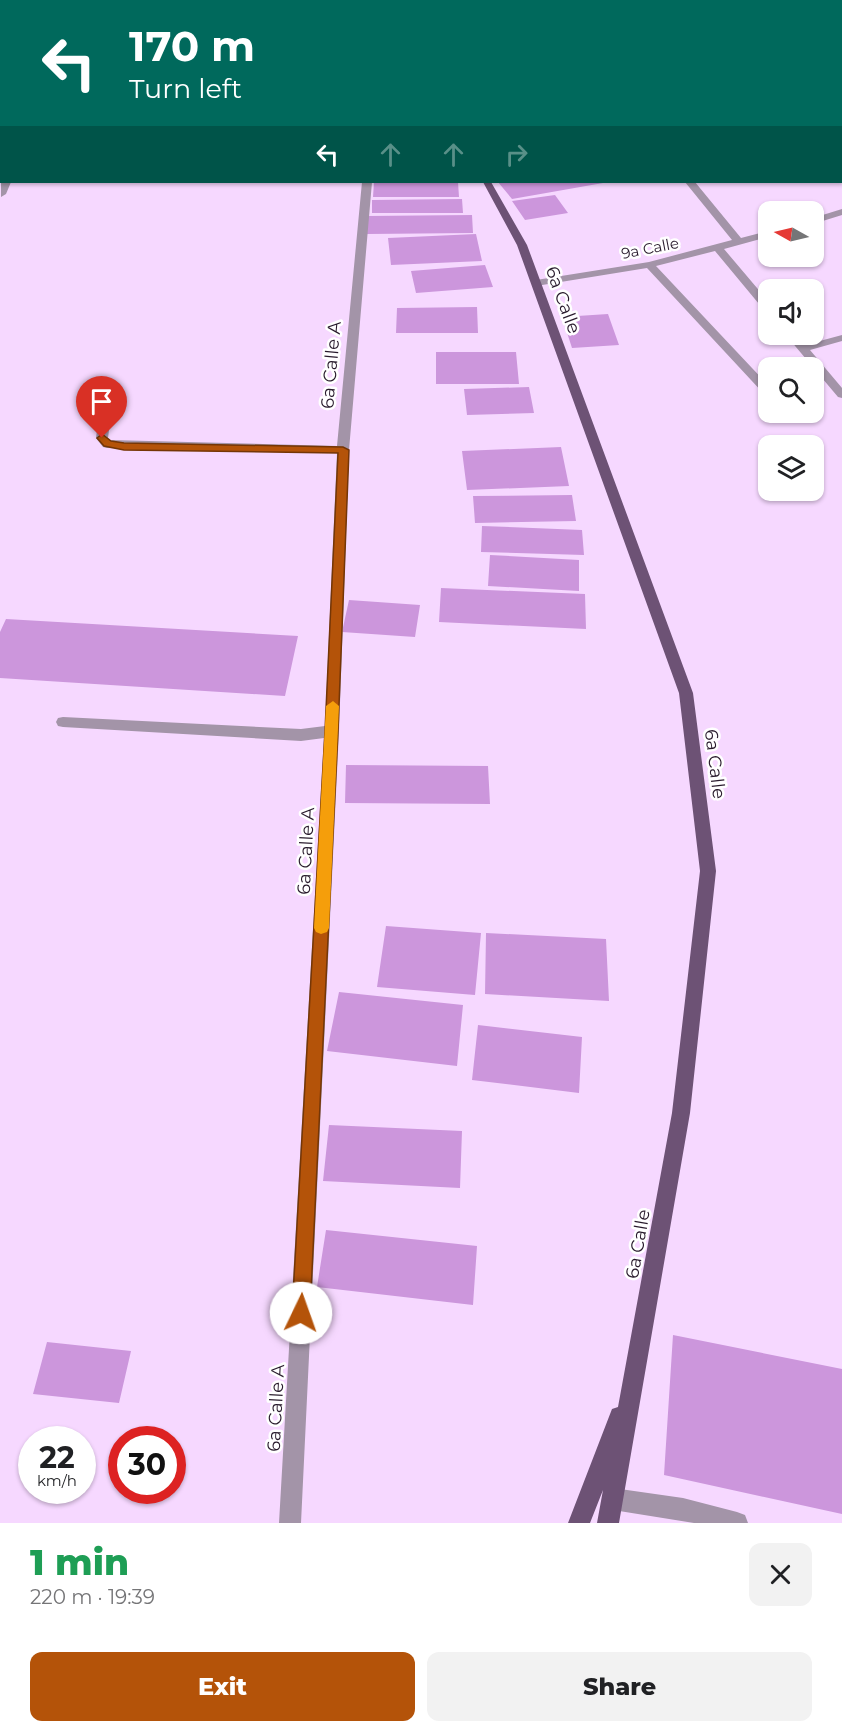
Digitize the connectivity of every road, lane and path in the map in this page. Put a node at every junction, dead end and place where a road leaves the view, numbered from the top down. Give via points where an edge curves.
1 (367, 183) edge
2 (488, 183) edge
3 (691, 183) edge
4 (842, 212) edge
5 (824, 218) edge
6 (758, 237) edge
7 (739, 242) junction
8 (718, 248) junction
9 (649, 265) junction
10 (536, 283) junction
11 (758, 296) edge
12 (842, 338) edge
13 (799, 345) edge
14 (802, 349) junction
15 (758, 381) edge
16 (109, 384) dead end
17 (842, 395) edge
18 (343, 450) junction
19 (63, 722) dead end
20 (332, 731) junction
21 (632, 1384) junction
22 (613, 1499) junction
23 (290, 1523) edge
24 (579, 1523) edge
25 (608, 1523) edge
26 (737, 1523) edge

1 - 18 street, 6a Calle A
2 - 10 main road, 6a Calle via 522,245
3 - 7 street
4 - 5 street
6 - 7 street, 9a Calle
7 - 8 street, 9a Calle
8 - 9 street, 9a Calle
8 - 11 street
9 - 10 street, 9a Calle
9 - 15 street
10 - 21 main road, 6a Calle via 686,693 708,871 681,1113
12 - 14 street
13 - 14 street
14 - 17 street
16 - 18 street via 102,438 107,444
18 - 20 street, 6a Calle A
19 - 20 street via 301,735
20 - 23 street, 6a Calle A
21 - 22 main road
21 - 24 main road
22 - 25 main road
22 - 26 street via 683,1509

